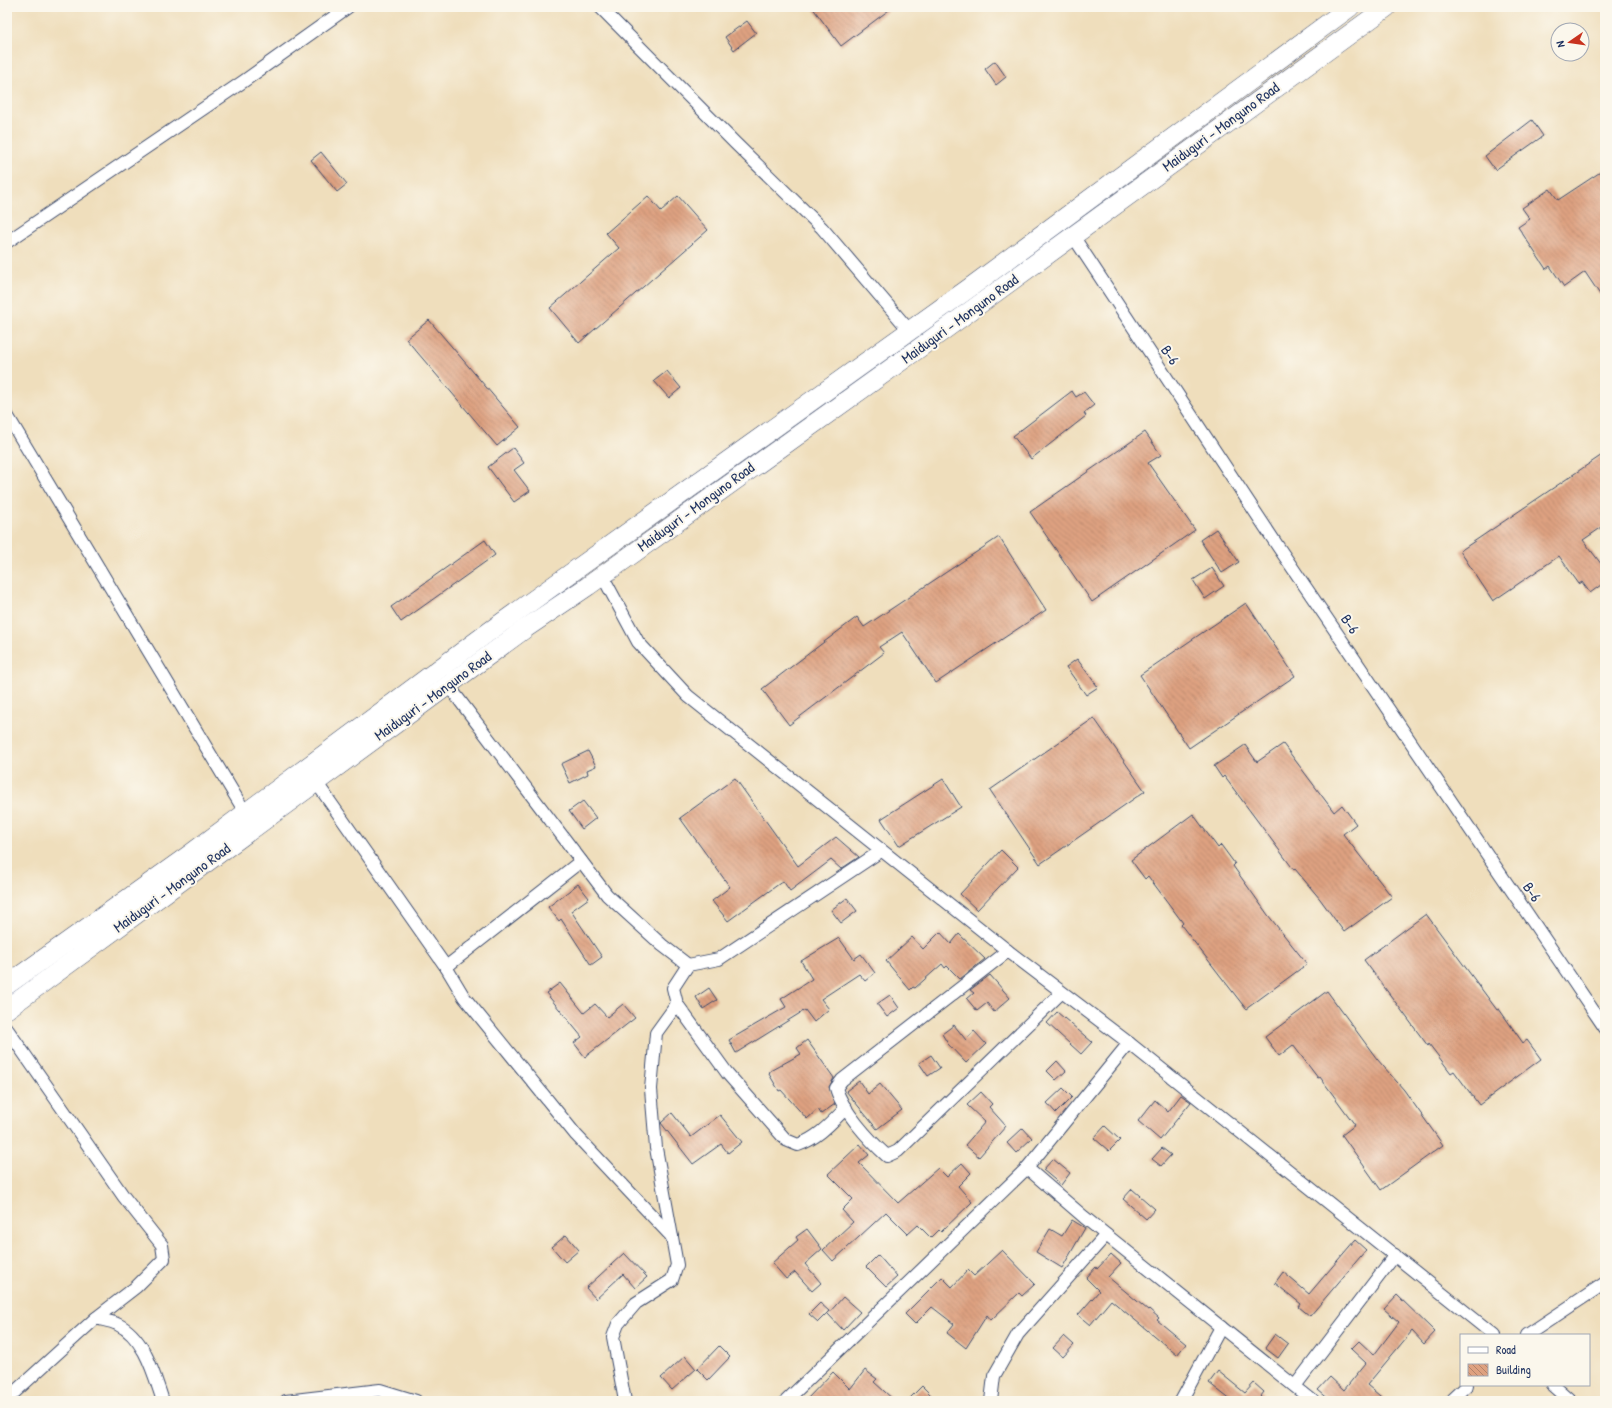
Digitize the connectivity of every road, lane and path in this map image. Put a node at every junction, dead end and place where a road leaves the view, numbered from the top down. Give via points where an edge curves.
1 (348, 7) edge
2 (600, 7) edge
3 (1350, 7) edge
4 (1387, 7) edge
5 (1072, 236) junction
6 (7, 242) edge
7 (909, 330) junction
8 (7, 415) edge
9 (13, 436) edge
10 (602, 575) junction
11 (448, 685) junction
12 (316, 782) junction
13 (244, 812) junction
14 (881, 851) junction
15 (581, 861) junction
16 (1008, 951) junction
17 (688, 965) junction
18 (446, 967) junction
19 (7, 985) edge
20 (1061, 992) junction
21 (677, 1004) junction
22 (7, 1010) edge
23 (1605, 1028) edge
24 (7, 1029) edge
25 (1129, 1043) junction
26 (846, 1108) junction
27 (1027, 1168) junction
28 (1106, 1235) junction
29 (672, 1236) junction
30 (1395, 1255) junction
31 (1605, 1283) edge
32 (96, 1318) junction
33 (1221, 1327) junction
34 (1493, 1334) edge
35 (1528, 1334) edge
36 (1294, 1386) junction
37 (1466, 1386) edge
38 (1554, 1386) edge
39 (7, 1398) edge
40 (163, 1401) edge
41 (286, 1401) edge
42 (416, 1401) edge
43 (625, 1401) edge
44 (786, 1401) edge
45 (991, 1401) edge
46 (1181, 1401) edge
47 (1313, 1401) edge
48 (1450, 1401) edge
49 (1571, 1401) edge

1 - 6 street
2 - 7 street via 822,228
3 - 7 main road, Maiduguri - Monguno Road
4 - 5 main road, Maiduguri - Monguno Road
5 - 10 main road, Maiduguri - Monguno Road
5 - 23 street, B-6 via 1279,548
7 - 13 main road, Maiduguri - Monguno Road via 490,631
8 - 9 street
9 - 13 street via 184,709
10 - 11 main road, Maiduguri - Monguno Road
10 - 14 street via 638,642 688,696
11 - 12 main road, Maiduguri - Monguno Road
11 - 15 street
12 - 18 street
12 - 22 main road, Maiduguri - Monguno Road
13 - 19 main road, Maiduguri - Monguno Road via 189,855
14 - 16 street
14 - 17 street via 719,959
15 - 17 street via 607,894
15 - 18 street
16 - 20 street
16 - 26 street via 842,1080 836,1088 838,1098
17 - 21 street via 673,988
18 - 29 street via 464,997 576,1135
20 - 25 street
20 - 26 street via 898,1151 887,1156
21 - 26 street via 727,1073 786,1140 798,1146 809,1141
21 - 29 street via 656,1033 651,1089 656,1148
24 - 32 street via 124,1197 162,1245 164,1259 136,1287
25 - 27 street
25 - 30 street
27 - 28 street
27 - 44 street
28 - 33 street
28 - 45 street via 1018,1334 994,1376
29 - 43 street via 677,1265 672,1280 636,1303 618,1324 613,1337
30 - 34 street
30 - 36 street
31 - 35 street
32 - 39 street
32 - 40 street via 118,1324 136,1339 153,1371
33 - 36 street
33 - 46 street
36 - 47 street
37 - 48 street
38 - 49 street
41 - 42 street via 380,1390

